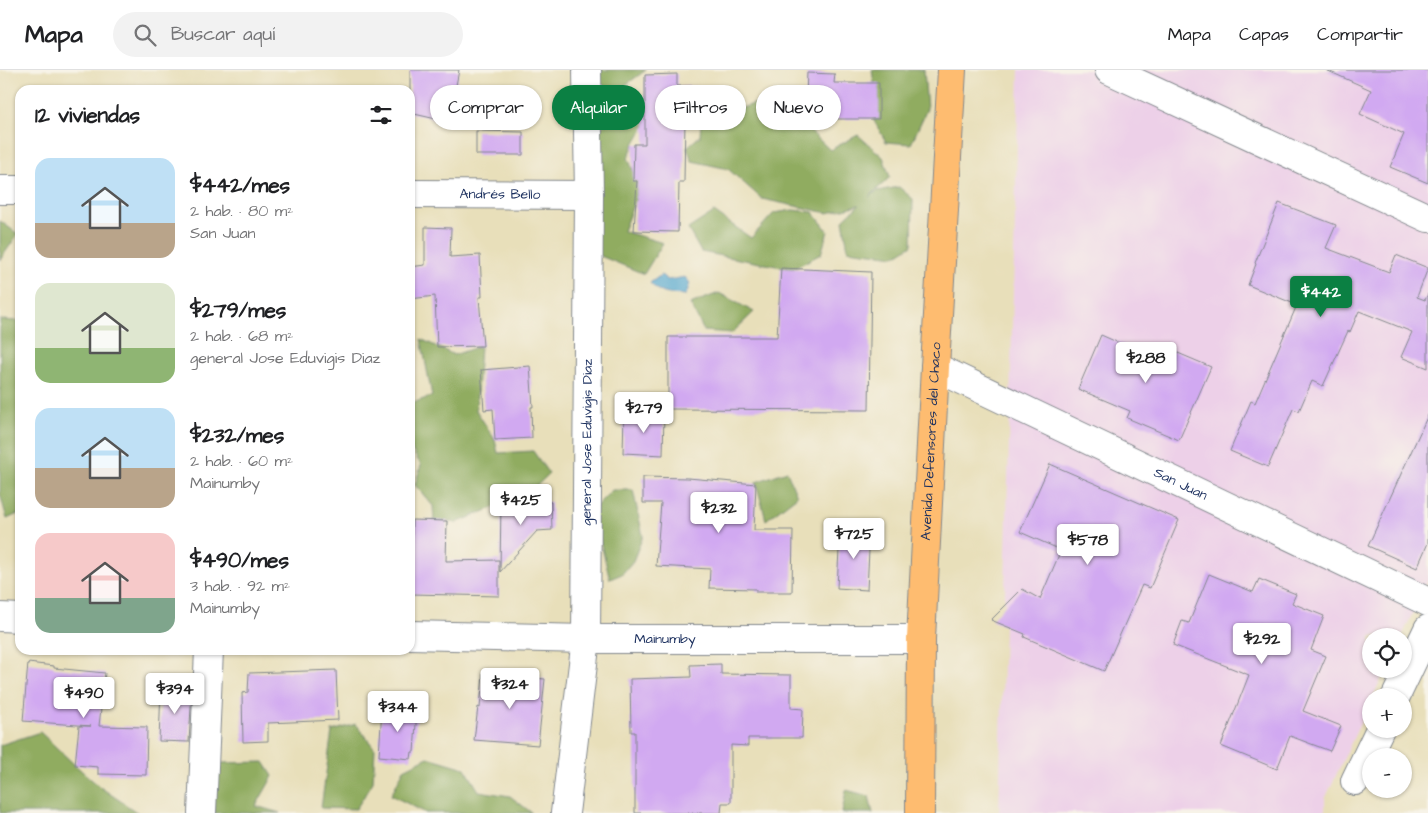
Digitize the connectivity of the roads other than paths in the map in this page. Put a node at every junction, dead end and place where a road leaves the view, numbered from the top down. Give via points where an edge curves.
1 (587, 70) edge
2 (952, 70) edge
3 (1110, 70) edge
4 (0, 190) edge
5 (15, 190) edge
6 (415, 194) edge
7 (589, 195) junction
8 (1428, 218) edge
9 (935, 367) junction
10 (1428, 602) edge
11 (0, 617) edge
12 (15, 618) edge
13 (1428, 629) edge
14 (415, 635) edge
15 (586, 639) junction
16 (921, 639) junction
17 (208, 655) edge
18 (1400, 688) edge
19 (1376, 738) edge
20 (1355, 781) dead end
21 (202, 813) edge
22 (565, 813) edge
23 (920, 813) edge

1 - 7 street, general Jose Eduvigis Diaz
2 - 9 main road, Avenida Defensores del Chaco
3 - 8 street
4 - 5 street
6 - 7 street, Andrés Bello
7 - 15 street, general Jose Eduvigis Diaz
9 - 10 street, San Juan
9 - 16 main road, Avenida Defensores del Chaco
11 - 12 street
13 - 18 street
14 - 15 street, Mainumby
15 - 16 street, Mainumby
15 - 22 street, general Jose Eduvigis Diaz
16 - 23 main road, Avenida Defensores del Chaco
17 - 21 street
19 - 20 street

